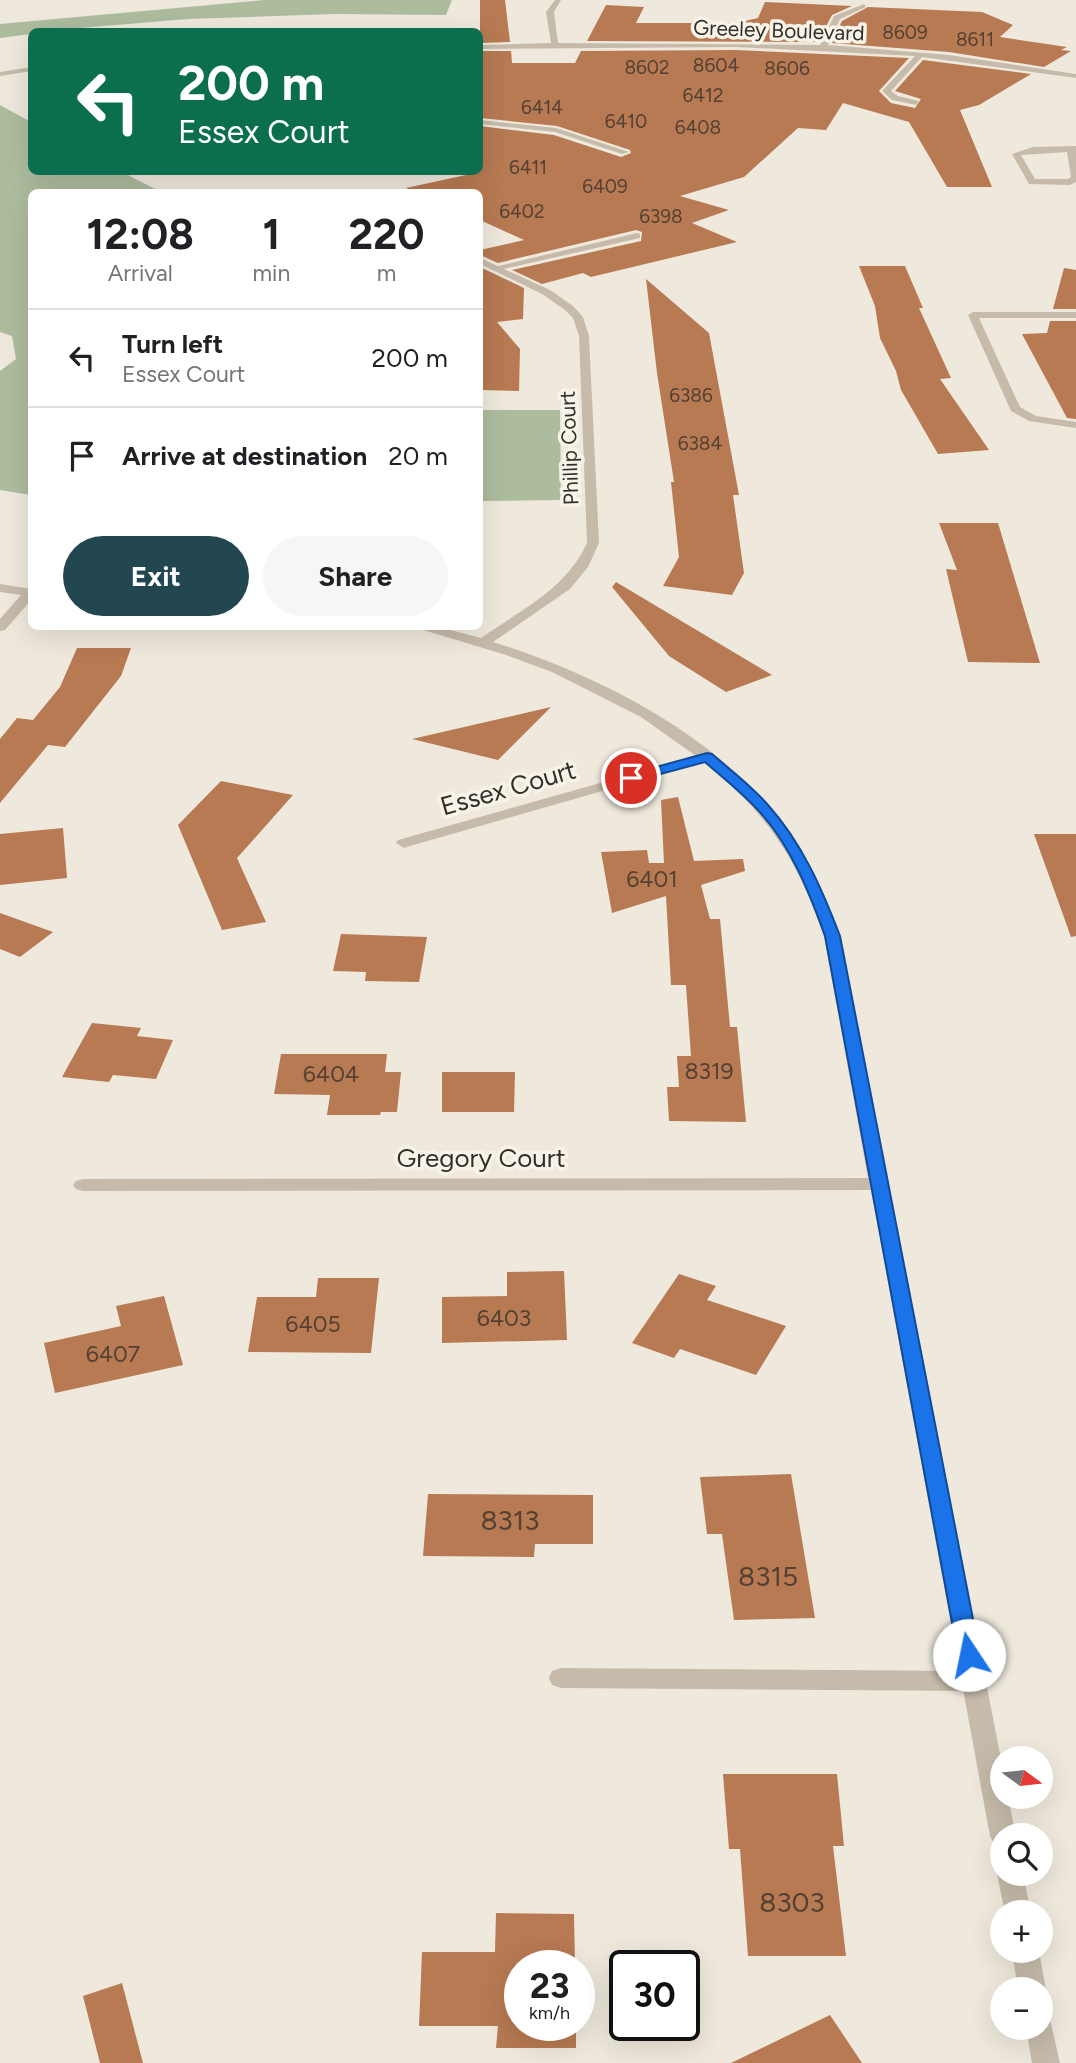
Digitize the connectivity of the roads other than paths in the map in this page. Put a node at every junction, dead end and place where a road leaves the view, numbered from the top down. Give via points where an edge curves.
1 (558, 0) edge
2 (864, 6) dead end
3 (555, 46) junction
4 (483, 47) edge
5 (823, 47) junction
6 (920, 55) junction
7 (28, 70) edge
8 (0, 74) edge
9 (1076, 76) edge
10 (916, 103) dead end
11 (483, 122) edge
12 (1074, 149) edge
13 (625, 152) dead end
14 (637, 236) dead end
15 (483, 262) edge
16 (495, 268) junction
17 (1076, 315) edge
18 (1076, 425) edge
19 (0, 588) edge
20 (28, 593) edge
21 (28, 596) edge
22 (0, 627) edge
23 (433, 630) edge
24 (484, 642) junction
25 (707, 757) junction
26 (404, 843) dead end
27 (880, 1184) junction
28 (83, 1185) dead end
29 (561, 1678) dead end
30 (974, 1681) junction
31 (1001, 1823) edge
32 (1042, 2040) edge
33 (1046, 2063) edge

1 - 3 street via 550,12
2 - 5 street via 837,18
3 - 4 street, Greeley Boulevard
3 - 5 street, Greeley Boulevard
5 - 6 street, Greeley Boulevard
6 - 9 street, Greeley Boulevard
6 - 10 street via 886,91
7 - 8 street
11 - 13 street via 556,130
12 - 12 street via 1075,178 1070,182 1032,182 1016,154
14 - 16 street
15 - 16 street, Phillip Court
16 - 24 street, Phillip Court via 546,292 578,317 584,336 593,543 582,568 565,586
17 - 18 street via 973,315 1015,409 1032,419
19 - 20 street
21 - 22 street
23 - 24 street
24 - 25 street via 610,694 668,727
25 - 26 street, Essex Court
25 - 27 street via 762,807 789,842 814,887 832,936
27 - 28 street, Gregory Court
27 - 30 street
29 - 30 street
30 - 31 street
32 - 33 street

